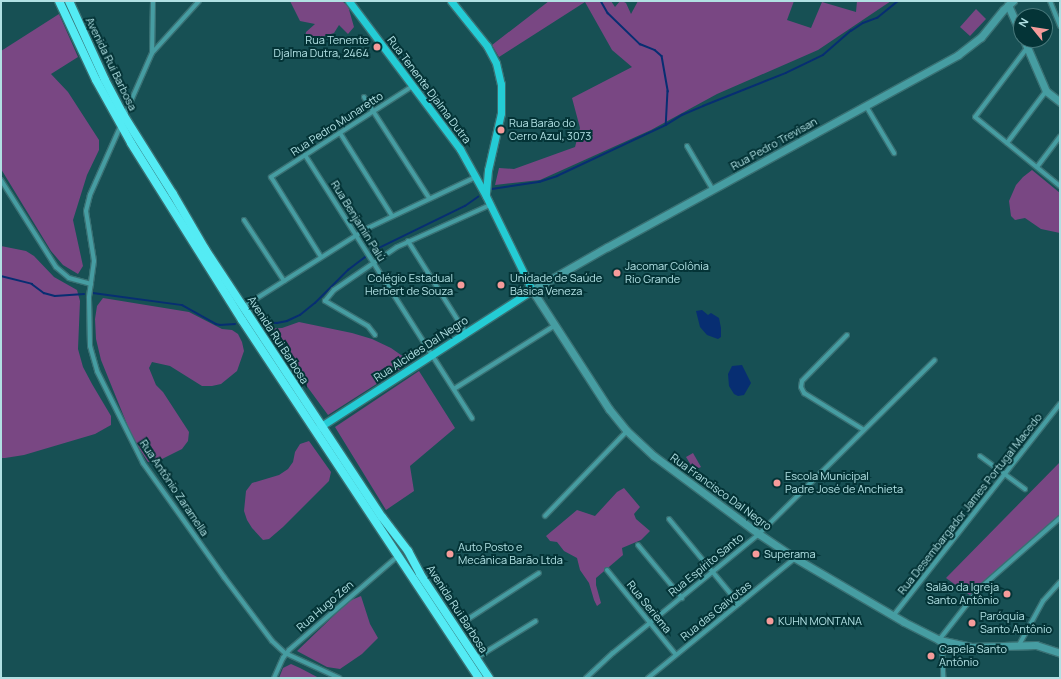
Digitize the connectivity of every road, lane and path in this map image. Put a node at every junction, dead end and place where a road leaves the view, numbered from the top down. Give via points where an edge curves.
1 (59, 1) edge
2 (69, 1) edge
3 (153, 1) edge
4 (199, 1) edge
5 (349, 1) edge
6 (451, 1) edge
7 (1050, 1) edge
8 (1011, 3) edge
9 (1060, 26) edge
10 (1027, 48) joint
11 (152, 53) junction
12 (413, 86) junction
13 (1046, 91) junction
14 (364, 97) dead end
15 (1060, 102) edge
16 (866, 106) junction
17 (373, 112) junction
18 (124, 116) junction
19 (120, 126) junction
20 (340, 133) junction
21 (1060, 137) edge
22 (1007, 143) junction
23 (687, 146) dead end
24 (894, 153) dead end
25 (305, 155) junction
26 (1037, 167) junction
27 (488, 170) junction
28 (476, 177) junction
29 (1, 180) edge
30 (1060, 186) edge
31 (713, 190) junction
32 (486, 196) junction
33 (429, 198) junction
34 (490, 205) junction
35 (392, 216) junction
36 (244, 220) dead end
37 (356, 235) junction
38 (408, 241) junction
39 (321, 257) junction
40 (372, 260) junction
41 (284, 281) junction
42 (91, 284) junction
43 (532, 290) junction
44 (243, 307) junction
45 (245, 317) junction
46 (554, 326) junction
47 (466, 333) junction
48 (375, 335) dead end
49 (847, 335) dead end
50 (432, 355) junction
51 (935, 360) dead end
52 (454, 389) junction
53 (1060, 404) edge
54 (472, 418) dead end
55 (318, 428) junction
56 (864, 430) junction
57 (627, 431) junction
58 (980, 456) dead end
59 (1004, 474) junction
60 (1025, 489) dead end
61 (545, 516) dead end
62 (1060, 518) edge
63 (670, 519) dead end
64 (759, 534) junction
65 (638, 545) dead end
66 (407, 549) junction
67 (397, 555) junction
68 (794, 558) junction
69 (608, 570) dead end
70 (713, 572) junction
71 (539, 573) dead end
72 (1060, 582) edge
73 (682, 598) junction
74 (739, 604) junction
75 (893, 616) junction
76 (536, 621) dead end
77 (650, 623) junction
78 (940, 640) junction
79 (1019, 645) junction
80 (285, 653) junction
81 (485, 653) junction
82 (1060, 653) edge
83 (676, 655) junction
84 (476, 658) junction
85 (274, 678) edge
86 (339, 678) edge
87 (479, 678) edge
88 (489, 678) edge
89 (586, 678) edge
90 (648, 678) edge
91 (943, 678) edge

1 - 19 main road, Avenida Rui Barbosa
2 - 18 main road, Avenida Rui Barbosa
3 - 11 street
4 - 11 street
5 - 12 main road, Rua Tenente Djalma Dutra
6 - 27 main road via 487,46 496,62 501,84 501,113
7 - 9 street
8 - 16 street, Rua Pedro Trevisan via 981,37 965,50
10 - 13 street
10 - 22 street via 975,117
11 - 18 street, Rua Antônio Zaramella
12 - 17 street, Rua Pedro Munaretto
12 - 28 main road, Rua Tenente Djalma Dutra via 460,149
13 - 15 street
13 - 22 street
14 - 17 street
16 - 24 street
16 - 31 street, Rua Pedro Trevisan
17 - 20 street, Rua Pedro Munaretto
17 - 33 street
18 - 19 street, Rua Antônio Zaramella
18 - 44 main road, Avenida Rui Barbosa
19 - 42 street, Rua Antônio Zaramella via 88,204 87,218 94,252
19 - 45 main road, Avenida Rui Barbosa
20 - 25 street, Rua Pedro Munaretto
20 - 35 street
21 - 26 street
22 - 26 street
23 - 31 street
25 - 37 street, Rua Benjamin Palú
25 - 39 street, Rua Pedro Munaretto via 271,177
26 - 30 street
27 - 28 main road via 482,176
27 - 32 main road
28 - 32 main road, Rua Tenente Djalma Dutra
28 - 33 street
29 - 42 street via 56,267 69,278
31 - 43 street, Rua Pedro Trevisan
32 - 34 main road, Rua Francisco Dal Negro
33 - 35 street
34 - 38 street
34 - 43 main road, Rua Francisco Dal Negro
35 - 37 street
36 - 41 street
37 - 39 street
37 - 40 street, Rua Benjamin Palú
38 - 40 street
38 - 47 street
39 - 41 street
40 - 48 street via 338,286 325,301 368,326
40 - 50 street, Rua Benjamin Palú
41 - 44 street
42 - 80 street, Rua Antônio Zaramella via 90,346 93,358 136,450 231,587 272,641
43 - 46 street, Rua Francisco Dal Negro
43 - 47 main road, Rua Alcides Dal Negro
44 - 45 main road, Avenida Rui Barbosa
45 - 55 main road, Avenida Rui Barbosa
46 - 52 street
46 - 57 street, Rua Francisco Dal Negro via 609,409
47 - 50 main road, Rua Alcides Dal Negro
49 - 56 street via 802,381 801,387 804,393
50 - 52 street, Rua Benjamin Palú
50 - 55 main road, Rua Alcides Dal Negro
51 - 56 street, Rua Espírito Santo
52 - 54 street, Rua Benjamin Palú
53 - 59 street, Rua Desembargador James Portugal Macedo
55 - 66 main road, Avenida Rui Barbosa
55 - 67 main road, Avenida Rui Barbosa
56 - 64 street, Rua Espírito Santo
57 - 61 street
57 - 64 street, Rua Francisco Dal Negro via 654,456
58 - 59 street
59 - 60 street
59 - 75 street, Rua Desembargador James Portugal Macedo
62 - 78 street via 979,589
63 - 70 street
64 - 68 street, Rua Francisco Dal Negro
64 - 70 street, Rua Espírito Santo
65 - 73 street
66 - 67 main road via 402,546 398,548
66 - 84 main road, Avenida Rui Barbosa via 420,574
67 - 80 street, Rua Hugo Zen
67 - 87 main road, Avenida Rui Barbosa
68 - 74 street, Rua das Gaivotas
68 - 75 street, Rua Francisco Dal Negro
69 - 77 street, Rua Seriema
70 - 73 street, Rua Espírito Santo
70 - 74 street
71 - 81 street via 465,621
72 - 79 street via 1042,601
73 - 77 street, Rua Espírito Santo
74 - 83 street, Rua das Gaivotas
75 - 78 street, Rua Francisco Dal Negro
76 - 81 street
77 - 83 street, Rua Seriema
77 - 89 street, Rua Espírito Santo
78 - 79 street, Rua Francisco Dal Negro via 971,647
78 - 91 street
79 - 82 street, Rua Francisco Dal Negro via 1036,646
80 - 85 street, Rua Hugo Zen
80 - 86 street, Rua Antônio Zaramella
81 - 84 street
83 - 90 street, Rua das Gaivotas
84 - 88 main road, Avenida Rui Barbosa

